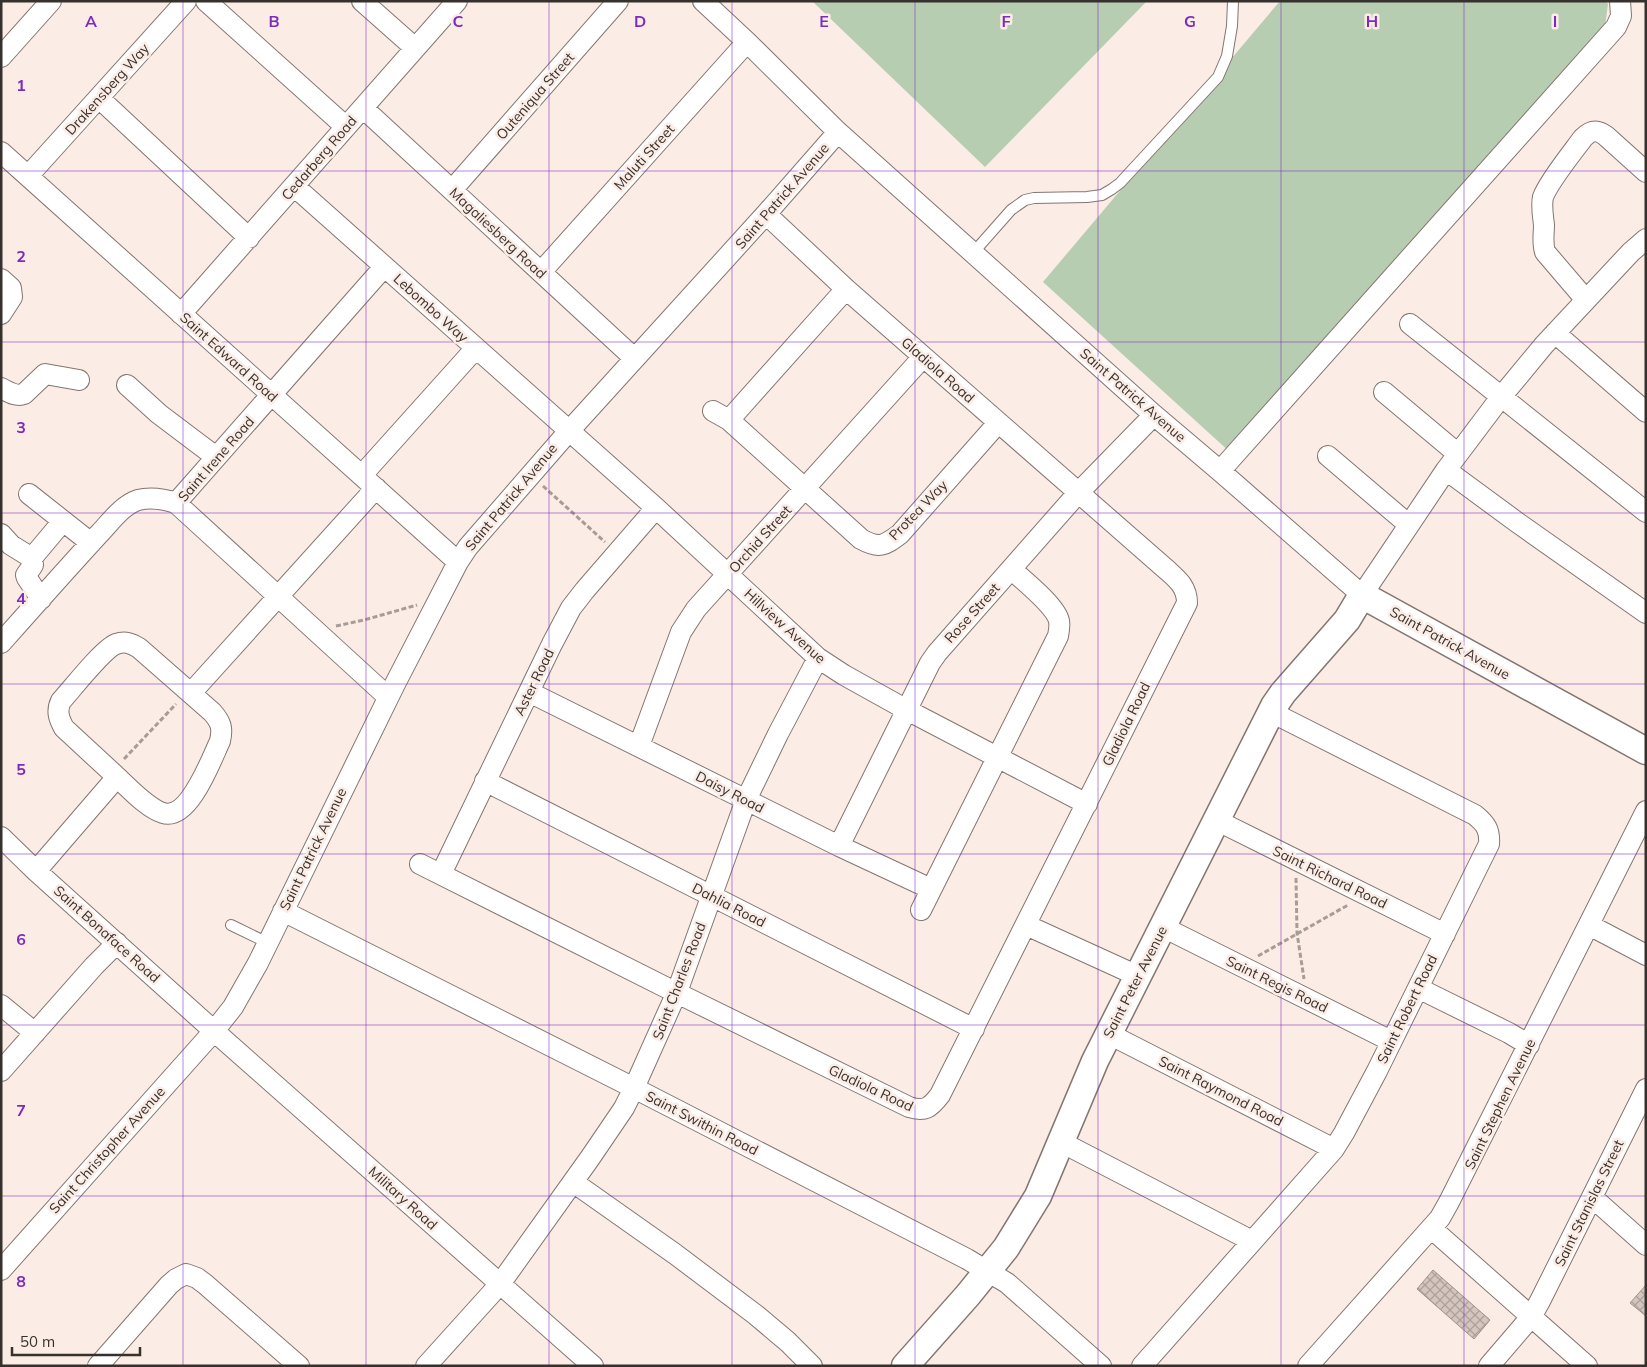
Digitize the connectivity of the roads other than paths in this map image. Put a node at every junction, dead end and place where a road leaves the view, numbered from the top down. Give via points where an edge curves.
1 (51, 1) edge
2 (186, 1) edge
3 (206, 1) edge
4 (362, 1) edge
5 (457, 1) edge
6 (618, 1) edge
7 (703, 1) edge
8 (1233, 1) edge
9 (1620, 1) edge
10 (747, 42) junction
11 (415, 48) junction
12 (1, 57) edge
13 (99, 98) junction
14 (363, 108) junction
15 (346, 128) junction
16 (838, 132) junction
17 (1, 152) edge
18 (1646, 172) edge
19 (28, 176) junction
20 (294, 186) junction
21 (452, 190) junction
22 (766, 214) junction
23 (249, 238) junction
24 (1644, 244) edge
25 (973, 253) junction
26 (384, 267) junction
27 (541, 272) junction
28 (1, 279) edge
29 (846, 289) junction
30 (1586, 300) junction
31 (1, 314) edge
32 (181, 314) junction
33 (1410, 324) dead end
34 (1555, 333) junction
35 (476, 348) junction
36 (923, 357) junction
37 (634, 358) junction
38 (79, 380) dead end
39 (127, 385) dead end
40 (1, 388) edge
41 (1384, 392) dead end
42 (271, 394) junction
43 (1502, 397) junction
44 (1646, 412) edge
45 (1154, 415) junction
46 (998, 423) junction
47 (569, 430) junction
48 (1458, 454) junction
49 (1328, 456) dead end
50 (216, 457) junction
51 (1446, 470) junction
52 (1220, 471) junction
53 (369, 482) junction
54 (804, 489) junction
55 (29, 494) dead end
56 (1078, 494) junction
57 (176, 503) junction
58 (656, 508) junction
59 (1646, 512) edge
60 (63, 521) junction
61 (1409, 525) junction
62 (1, 534) edge
63 (91, 543) junction
64 (32, 558) junction
65 (458, 562) junction
66 (1012, 569) junction
67 (729, 574) junction
68 (1362, 595) junction
69 (278, 596) junction
70 (41, 598) junction
71 (1646, 613) edge
72 (1, 644) edge
73 (818, 658) junction
74 (529, 692) junction
75 (191, 693) junction
76 (388, 697) junction
77 (907, 710) junction
78 (1271, 712) junction
79 (639, 746) junction
80 (1646, 750) edge
81 (998, 758) junction
82 (117, 777) junction
83 (485, 781) junction
84 (746, 800) junction
85 (1087, 804) junction
86 (1646, 812) edge
87 (1216, 820) junction
88 (1, 837) edge
89 (839, 846) junction
90 (420, 864) dead end
91 (36, 871) junction
92 (441, 874) junction
93 (931, 889) junction
94 (711, 896) junction
95 (921, 910) dead end
96 (283, 911) junction
97 (232, 925) dead end
98 (1026, 925) junction
99 (1589, 925) junction
100 (1163, 927) junction
101 (1445, 934) junction
102 (117, 943) junction
103 (268, 943) junction
104 (1646, 954) edge
105 (1138, 976) junction
106 (1418, 988) junction
107 (677, 993) junction
108 (1, 1004) edge
109 (974, 1029) junction
110 (214, 1031) junction
111 (35, 1033) junction
112 (1109, 1034) junction
113 (1391, 1041) junction
114 (1529, 1045) junction
115 (1, 1071) edge
116 (634, 1088) junction
117 (1646, 1089) edge
118 (1060, 1142) junction
119 (1334, 1149) junction
120 (573, 1182) junction
121 (1592, 1197) junction
122 (1430, 1228) junction
123 (1252, 1241) junction
124 (1646, 1245) edge
125 (1, 1270) edge
126 (988, 1270) junction
127 (500, 1284) junction
128 (1531, 1317) junction
129 (104, 1364) edge
130 (299, 1366) edge
131 (426, 1366) edge
132 (593, 1366) edge
133 (812, 1366) edge
134 (905, 1366) edge
135 (1101, 1366) edge
136 (1142, 1366) edge
137 (1308, 1366) edge
138 (1489, 1366) edge
139 (1587, 1366) edge

1 - 12 street
2 - 13 street, Drakensberg Way
3 - 15 street
4 - 11 street
5 - 11 street, Cedarberg Road
6 - 21 street, Outeniqua Street
7 - 10 street
8 - 25 lane via 1227,56 1218,77 1112,190 1087,196 1025,200 1011,210
9 - 52 street via 1621,16 1616,27
10 - 16 street
10 - 27 street, Maluti Street
11 - 14 street, Cedarberg Road
13 - 19 street, Drakensberg Way
13 - 23 street
14 - 15 street, Cedarberg Road
14 - 21 street, Magaliesberg Road
15 - 20 street, Cedarberg Road
16 - 22 street, Saint Patrick Avenue
16 - 25 street, Saint Patrick Avenue
17 - 19 street, Saint Edward Road
18 - 30 street via 1595,130 1583,138 1544,194 1543,243 1546,252
19 - 32 street, Saint Edward Road
20 - 23 street, Cedarberg Road
20 - 26 street, Lebombo Way
21 - 27 street, Magaliesberg Road
22 - 29 street, Gladiola Road
22 - 37 street, Saint Patrick Avenue
23 - 32 street, Cedarberg Road
24 - 30 street via 1631,252
25 - 45 street, Saint Patrick Avenue
26 - 35 street, Lebombo Way
26 - 42 street, Saint Irene Road
27 - 37 street, Magaliesberg Road
28 - 31 street via 11,288 12,297
29 - 36 street, Gladiola Road
29 - 54 street via 721,416
30 - 34 street
32 - 42 street, Saint Edward Road
33 - 43 street
34 - 43 street
34 - 44 street
35 - 47 street, Lebombo Way
35 - 53 street
36 - 46 street, Gladiola Road
36 - 54 street, Orchid Street
37 - 47 street, Saint Patrick Avenue
38 - 40 street via 45,374 21,395
39 - 50 street
41 - 48 street
42 - 50 street, Saint Irene Road
42 - 53 street, Saint Edward Road
43 - 48 street
43 - 59 street
45 - 52 street, Saint Patrick Avenue
45 - 56 street, Rose Street
46 - 54 street, Protea Way via 900,534 881,546 862,539
46 - 56 street, Gladiola Road
47 - 58 street, Hillview Avenue
47 - 65 street, Saint Patrick Avenue via 484,527
48 - 51 street
49 - 61 street
50 - 57 street, Saint Irene Road
51 - 61 street
51 - 71 street
52 - 68 street, Saint Patrick Avenue
53 - 65 street, Saint Edward Road
53 - 69 street
54 - 67 street, Orchid Street
55 - 60 street
56 - 66 street, Rose Street
56 - 85 street, Gladiola Road via 1167,570 1184,587 1187,595 1187,603
57 - 63 street via 151,498 137,500 118,514
57 - 69 street, Saint Irene Road
58 - 67 street, Hillview Avenue
58 - 74 street, Aster Road via 571,608
60 - 63 street
60 - 64 street
61 - 68 street
62 - 64 street
63 - 70 street
64 - 70 street via 33,565 26,577
65 - 76 street, Saint Patrick Avenue
66 - 77 street, Rose Street via 937,653
66 - 81 street via 1051,606 1059,628
67 - 73 street, Hillview Avenue
67 - 79 street, Orchid Street via 696,609 681,632
68 - 78 street, Saint Peter Avenue via 1347,620
68 - 80 street, Saint Patrick Avenue
69 - 75 street
69 - 76 street, Saint Irene Road
70 - 72 street
73 - 77 street, Hillview Avenue
73 - 84 street, Saint Charles Road
74 - 79 street, Daisy Road
74 - 83 street, Aster Road
75 - 82 street via 218,718 223,731 186,805 179,811 163,813 142,800
75 - 82 street via 139,648 125,642 115,644 85,673 58,706 60,721
76 - 96 street, Saint Patrick Avenue
77 - 81 street, Hillview Avenue
77 - 89 street, Rose Street
78 - 87 street, Saint Peter Avenue
78 - 101 street, Saint Robert Road via 1475,815 1487,827 1489,844
79 - 84 street, Daisy Road
81 - 85 street, Hillview Avenue
81 - 93 street
82 - 91 street
83 - 92 street, Aster Road
83 - 94 street, Dahlia Road
84 - 89 street, Daisy Road
84 - 94 street, Saint Charles Road
85 - 98 street, Gladiola Road
86 - 99 street, Saint Stephen Avenue
87 - 100 street, Saint Peter Avenue
87 - 101 street, Saint Richard Road
88 - 91 street, Saint Bonaface Road
89 - 93 street, Daisy Road
90 - 92 street
91 - 102 street, Saint Bonaface Road
92 - 107 street
93 - 95 street
94 - 107 street, Saint Charles Road
94 - 109 street, Dahlia Road
96 - 103 street, Saint Patrick Avenue
96 - 116 street, Saint Swithin Road
97 - 103 lane
98 - 105 street
98 - 109 street, Gladiola Road
99 - 104 street
99 - 114 street, Saint Stephen Avenue
100 - 105 street, Saint Peter Avenue
100 - 113 street, Saint Regis Road
101 - 106 street, Saint Robert Road
102 - 110 street, Saint Bonaface Road
102 - 111 street
103 - 110 street, Saint Patrick Avenue via 233,1007
105 - 112 street, Saint Peter Avenue
106 - 113 street, Saint Robert Road
106 - 114 street
107 - 109 street, Gladiola Road via 918,1110 927,1109 940,1095
107 - 116 street, Saint Charles Road
108 - 111 street
110 - 125 street, Saint Christopher Avenue
110 - 127 street, Military Road
111 - 115 street
112 - 118 street, Saint Peter Avenue
112 - 119 street, Saint Raymond Road
113 - 119 street, Saint Robert Road
114 - 122 street, Saint Stephen Avenue via 1459,1185 1440,1218
116 - 120 street, Saint Charles Road
116 - 126 street, Saint Swithin Road
117 - 121 street, Saint Stanislas Street
118 - 123 street
118 - 126 street, Saint Peter Avenue via 1038,1196 1006,1248
119 - 123 street, Saint Robert Road
120 - 127 street, Saint Charles Road
120 - 133 street via 756,1315
121 - 124 street
121 - 128 street, Saint Stanislas Street
122 - 128 street
122 - 137 street, Saint Stephen Avenue
123 - 136 street, Saint Robert Road
126 - 134 street, Saint Peter Avenue
126 - 135 street, Saint Swithin Road
127 - 131 street, Saint Charles Road
127 - 132 street, Military Road
128 - 138 street, Saint Stanislas Street
128 - 139 street
129 - 130 street via 169,1285 186,1274 205,1284

